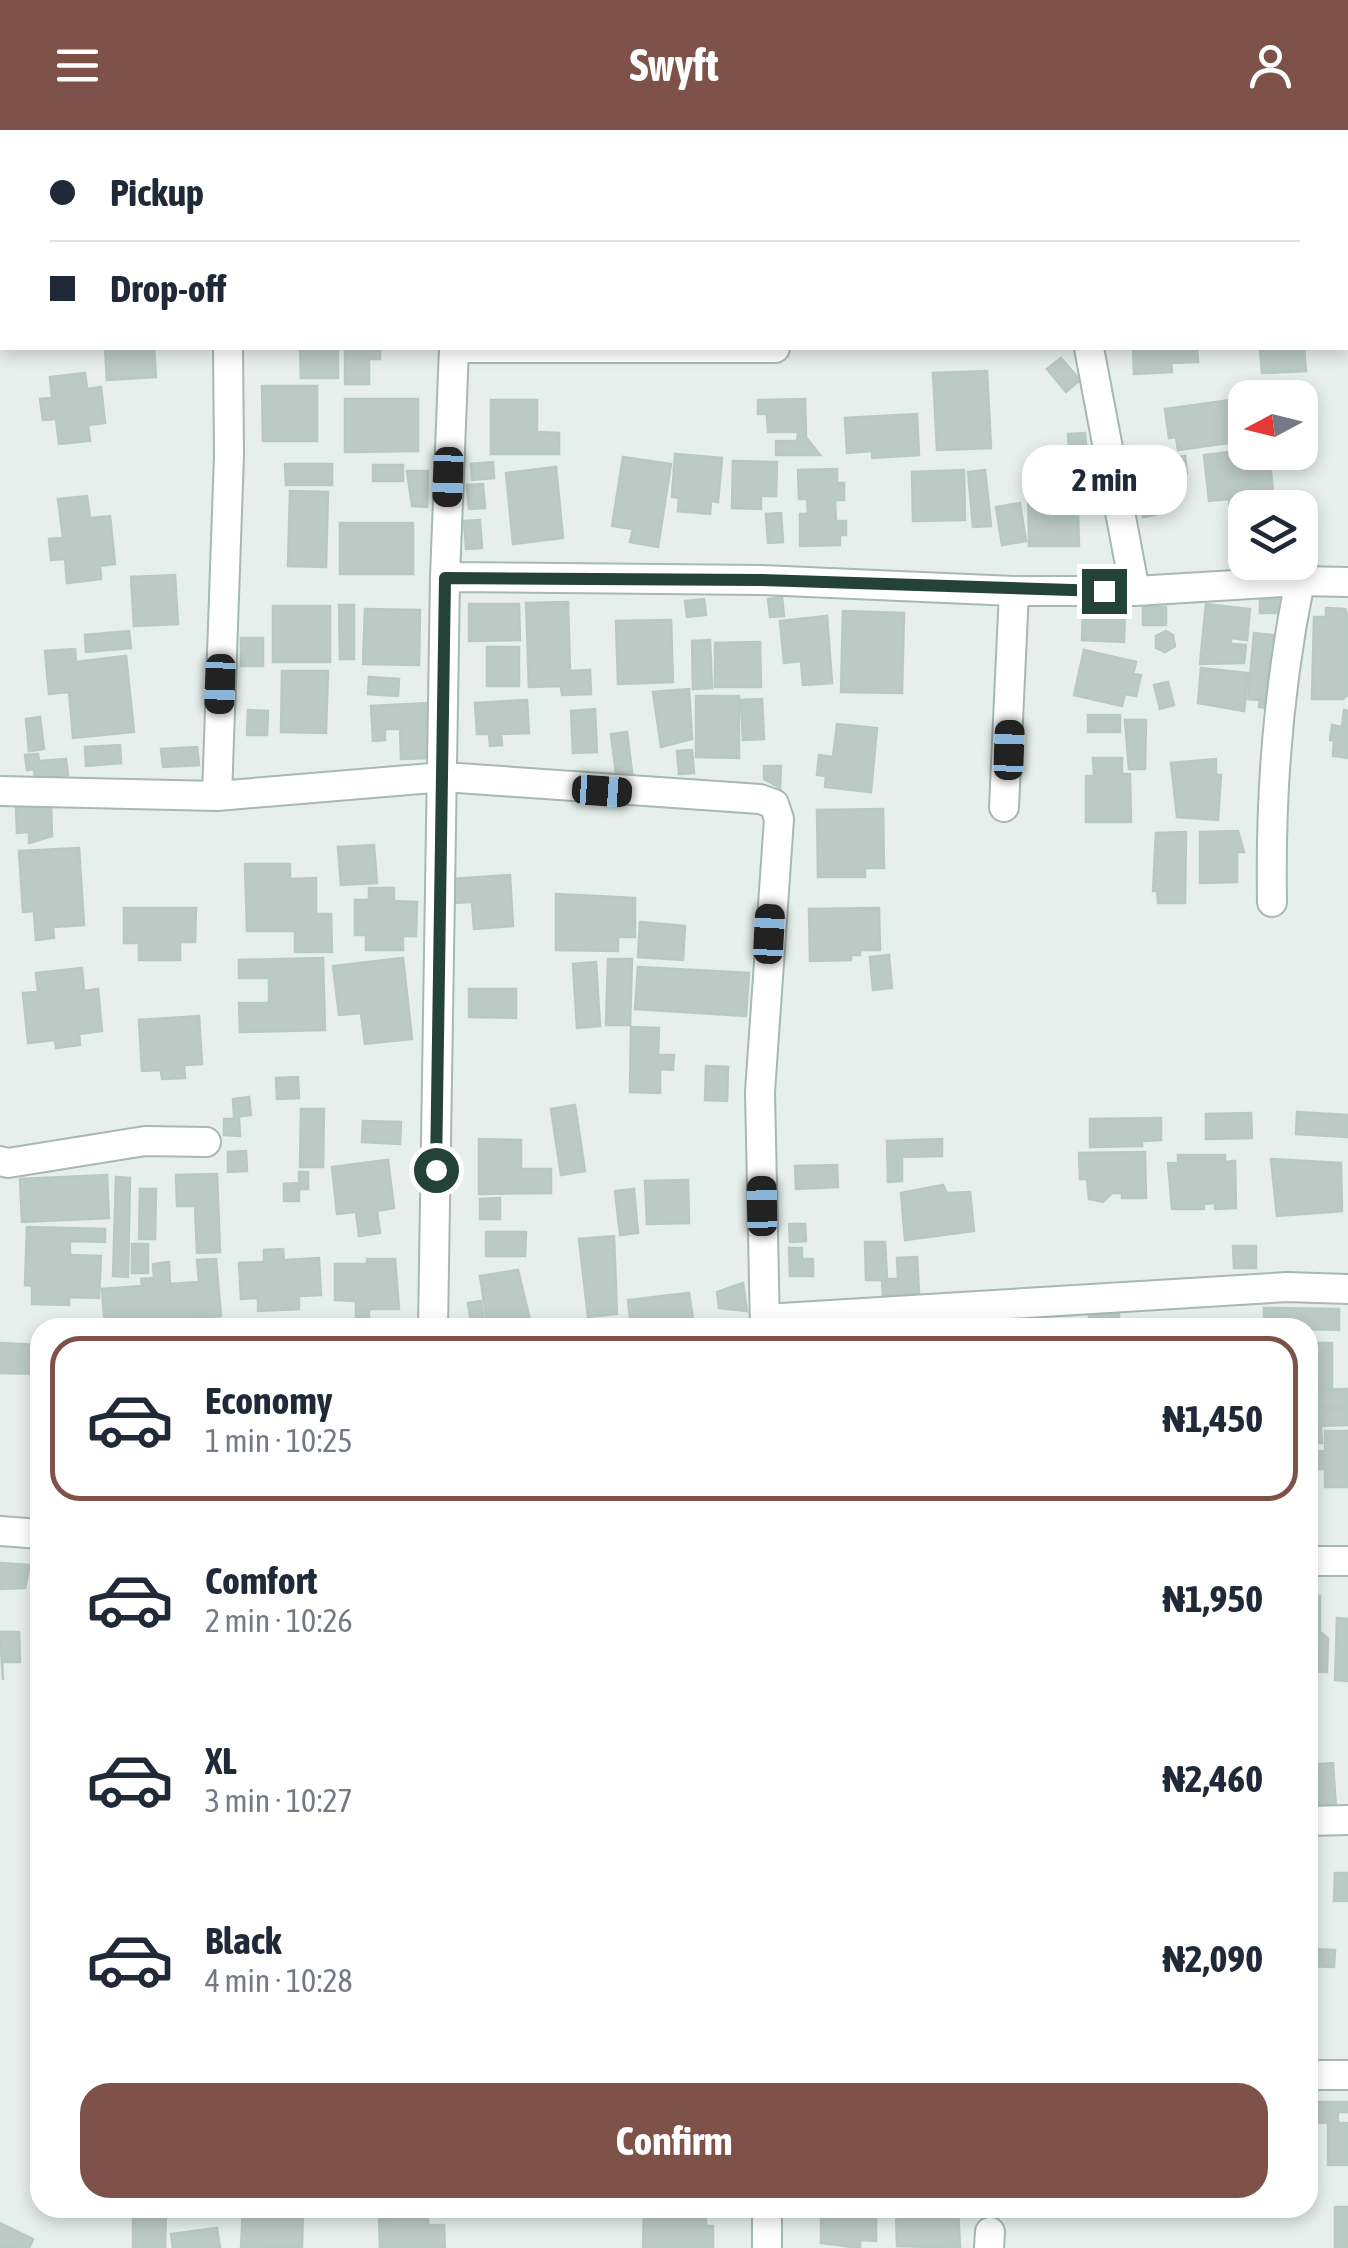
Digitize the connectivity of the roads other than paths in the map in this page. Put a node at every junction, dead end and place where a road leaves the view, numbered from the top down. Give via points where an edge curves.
1 (228, 350) edge
2 (454, 350) edge
3 (1089, 350) edge
4 (445, 578) junction
5 (1300, 581) junction
6 (1348, 582) edge
7 (1014, 591) junction
8 (1135, 591) junction
9 (444, 777) junction
10 (0, 791) edge
11 (217, 796) junction
12 (1004, 808) dead end
13 (1272, 902) dead end
14 (206, 1142) dead end
15 (0, 1161) edge
16 (1348, 1289) edge
17 (433, 1318) edge
18 (765, 1318) edge
19 (838, 1318) edge
20 (0, 1531) edge
21 (30, 1533) edge
22 (1318, 1561) edge
23 (1348, 1561) edge
24 (1348, 1820) edge
25 (1318, 1821) edge
26 (1318, 2075) edge
27 (1348, 2075) edge
28 (767, 2218) edge
29 (767, 2248) edge

1 - 11 street
2 - 4 street
3 - 8 street
4 - 7 street via 761,580
4 - 9 street
5 - 6 street
5 - 8 street
5 - 13 street via 1273,759
7 - 8 street
7 - 12 street
9 - 11 street
9 - 17 street
9 - 18 street via 774,804 779,819 760,1092
10 - 11 street
14 - 15 street via 145,1141
16 - 19 street via 1287,1287
20 - 21 street
22 - 23 street
24 - 25 street
26 - 27 street
28 - 29 street

